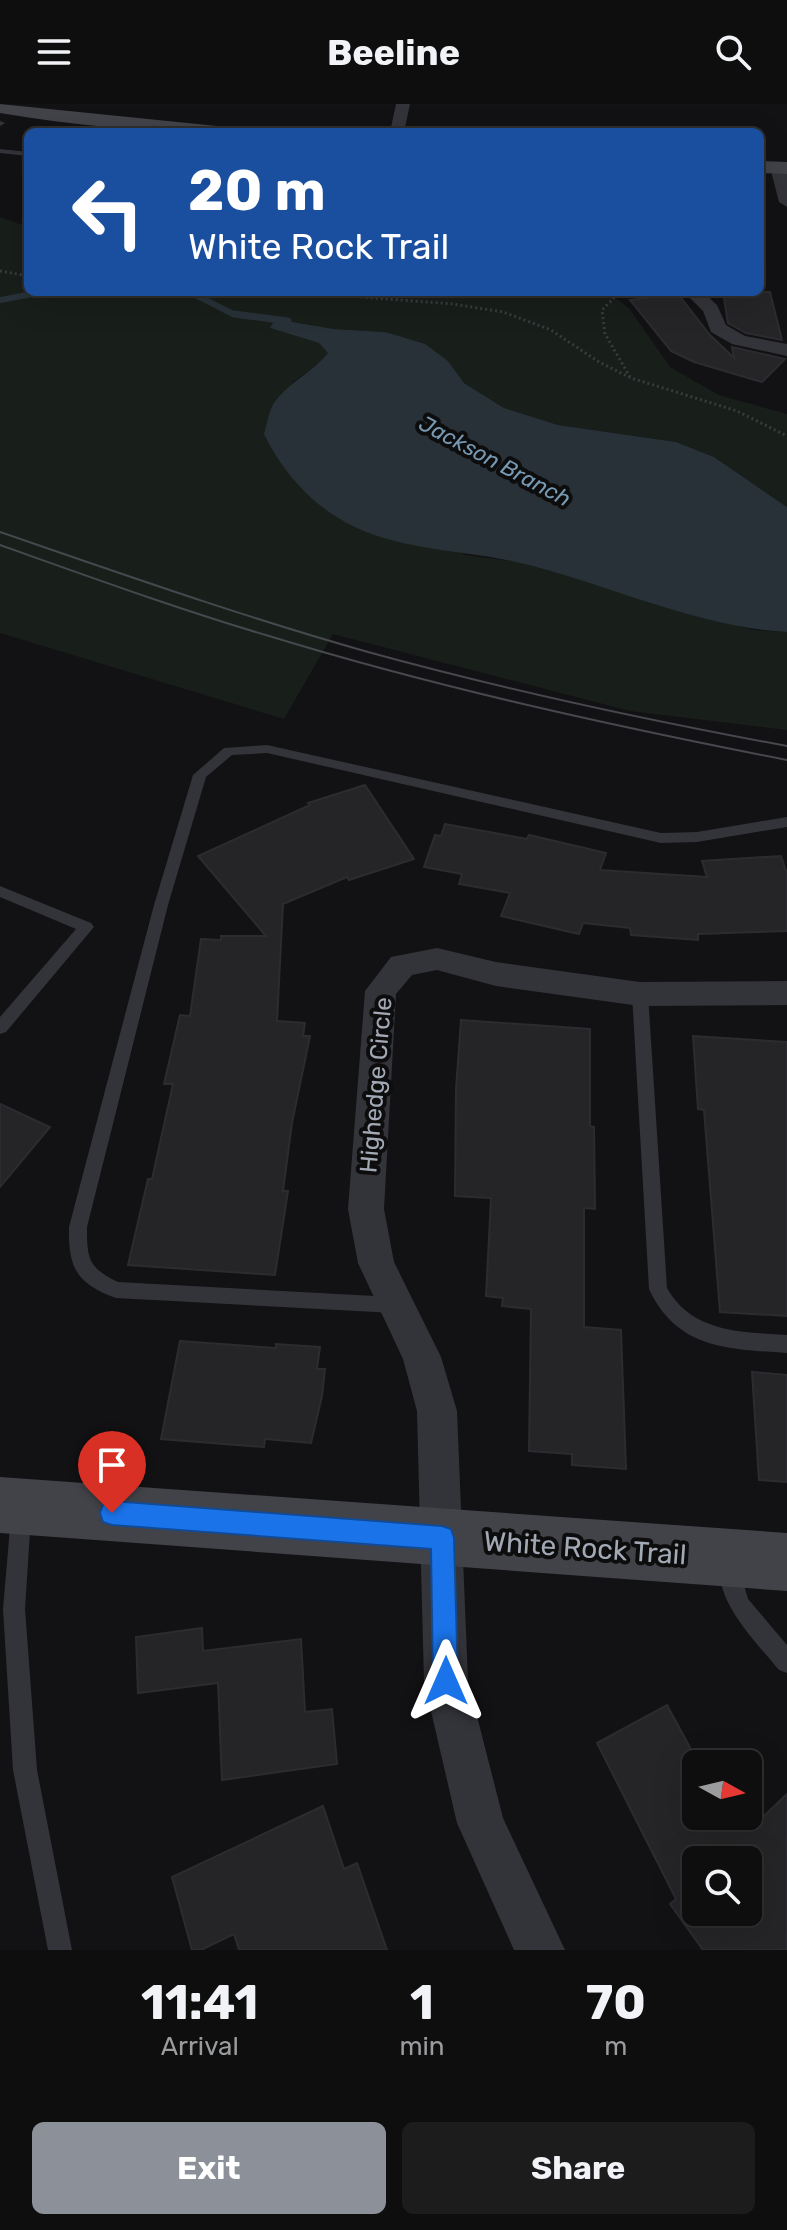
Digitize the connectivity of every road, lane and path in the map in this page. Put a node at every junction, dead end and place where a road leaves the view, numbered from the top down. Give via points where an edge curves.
1 (403, 104) edge
2 (0, 107) edge
3 (0, 123) edge
4 (39, 128) edge
5 (173, 128) edge
6 (398, 128) edge
7 (0, 151) edge
8 (24, 154) edge
9 (774, 160) edge
10 (783, 206) edge
11 (0, 271) edge
12 (24, 275) edge
13 (348, 296) edge
14 (614, 296) edge
15 (710, 301) edge
16 (787, 350) edge
17 (631, 378) junction
18 (787, 436) edge
19 (787, 822) edge
20 (0, 891) edge
21 (787, 993) edge
22 (640, 994) junction
23 (0, 1028) edge
24 (394, 1305) junction
25 (787, 1344) edge
26 (11, 1506) edge
27 (442, 1538) junction
28 (727, 1559) junction
29 (787, 1562) edge
30 (787, 1662) edge
31 (60, 1950) edge
32 (540, 1950) edge

1 - 6 street
2 - 5 main road
3 - 4 main road
7 - 8 lane
9 - 10 street
11 - 12 path
13 - 17 path via 503,312 551,330
14 - 17 path via 602,310 605,334
15 - 16 street via 718,328 739,340
17 - 18 path via 737,411
19 - 24 lane via 661,838 267,749 229,751 200,775 82,1212 77,1260 92,1279 116,1290
20 - 23 lane via 86,927
21 - 22 street, Highedge Circle
22 - 24 street, Highedge Circle via 496,974 437,959 402,965 381,991 366,1209 376,1263
22 - 25 lane via 658,1289 663,1301 692,1329
24 - 27 street, Highedge Circle via 422,1357 437,1411
26 - 27 main road, White Rock Trail
26 - 31 lane via 25,1770
27 - 28 main road, White Rock Trail
27 - 32 street, Highedge Circle via 446,1681 481,1823
28 - 29 main road, White Rock Trail
28 - 30 lane via 739,1605

